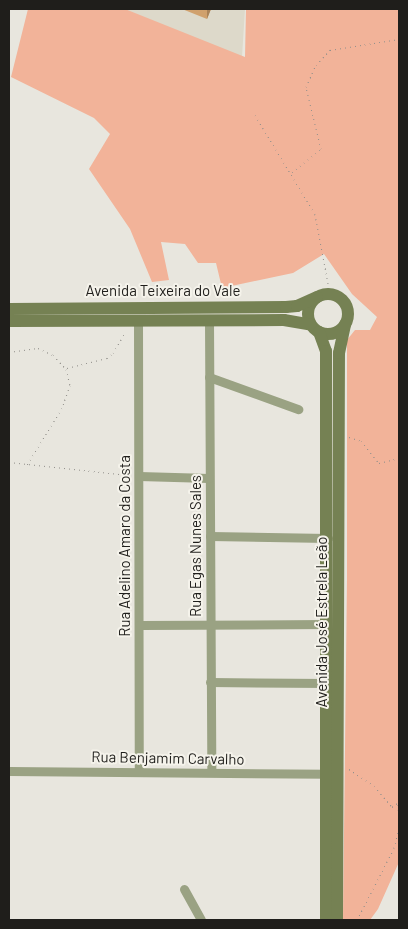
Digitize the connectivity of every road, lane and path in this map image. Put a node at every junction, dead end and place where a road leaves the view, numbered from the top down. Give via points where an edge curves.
1 (399, 39) edge
2 (255, 115) dead end
3 (292, 172) junction
4 (330, 294) junction
5 (317, 298) junction
6 (9, 309) edge
7 (9, 321) edge
8 (135, 321) junction
9 (209, 321) junction
10 (345, 325) junction
11 (315, 329) junction
12 (9, 352) edge
13 (66, 369) junction
14 (209, 376) junction
15 (298, 409) dead end
16 (339, 433) junction
17 (399, 458) edge
18 (9, 462) edge
19 (28, 465) junction
20 (139, 476) junction
21 (209, 478) junction
22 (210, 536) junction
23 (328, 538) junction
24 (210, 624) junction
25 (327, 624) junction
26 (140, 625) junction
27 (210, 682) junction
28 (327, 683) junction
29 (338, 763) junction
30 (9, 770) edge
31 (139, 772) junction
32 (211, 772) junction
33 (327, 774) junction
34 (399, 803) edge
35 (399, 827) edge
36 (184, 889) dead end
37 (201, 920) edge
38 (326, 920) edge
39 (337, 920) edge
40 (357, 920) edge

1 - 3 path via 330,50 316,65 306,87 321,149
2 - 3 path
3 - 4 path via 315,214
4 - 5 street, Avenida Teixeira do Vale
4 - 10 street via 346,305
5 - 6 street, Avenida Teixeira do Vale via 286,307
5 - 11 street via 308,313
7 - 8 street, Avenida Teixeira do Vale
8 - 9 street, Avenida Teixeira do Vale
8 - 13 path via 113,353 98,362
8 - 20 street, Rua Adelino Amaro da Costa
9 - 11 street, Avenida Teixeira do Vale via 284,320
9 - 14 street, Rua Egas Nunes Sales
10 - 11 street, Avenida Teixeira do Vale via 330,334
10 - 16 street, Avenida José Estrela Leão via 339,353
11 - 23 street, Avenida José Estrela Leão via 326,351
12 - 13 path via 38,348 53,355
13 - 19 path via 70,385 66,399
14 - 15 street
14 - 21 street, Rua Egas Nunes Sales
16 - 17 path via 361,441 379,463
16 - 29 street, Avenida José Estrela Leão
18 - 19 path
19 - 20 path
20 - 21 street
20 - 26 street, Rua Adelino Amaro da Costa
21 - 22 street, Rua Egas Nunes Sales
22 - 23 street
22 - 24 street, Rua Egas Nunes Sales
23 - 25 street, Avenida José Estrela Leão
24 - 25 street
24 - 26 street
24 - 27 street, Rua Egas Nunes Sales
25 - 28 street, Avenida José Estrela Leão
26 - 31 street, Rua Adelino Amaro da Costa
27 - 28 street
27 - 32 street, Rua Egas Nunes Sales
28 - 33 street, Avenida José Estrela Leão
29 - 34 path via 374,786 392,807
29 - 39 street, Avenida José Estrela Leão
30 - 31 street, Rua Benjamim Carvalho
31 - 32 street, Rua Benjamim Carvalho
32 - 33 street, Rua Benjamim Carvalho
33 - 38 street, Avenida José Estrela Leão
34 - 35 path
35 - 40 path via 394,848
36 - 37 street

